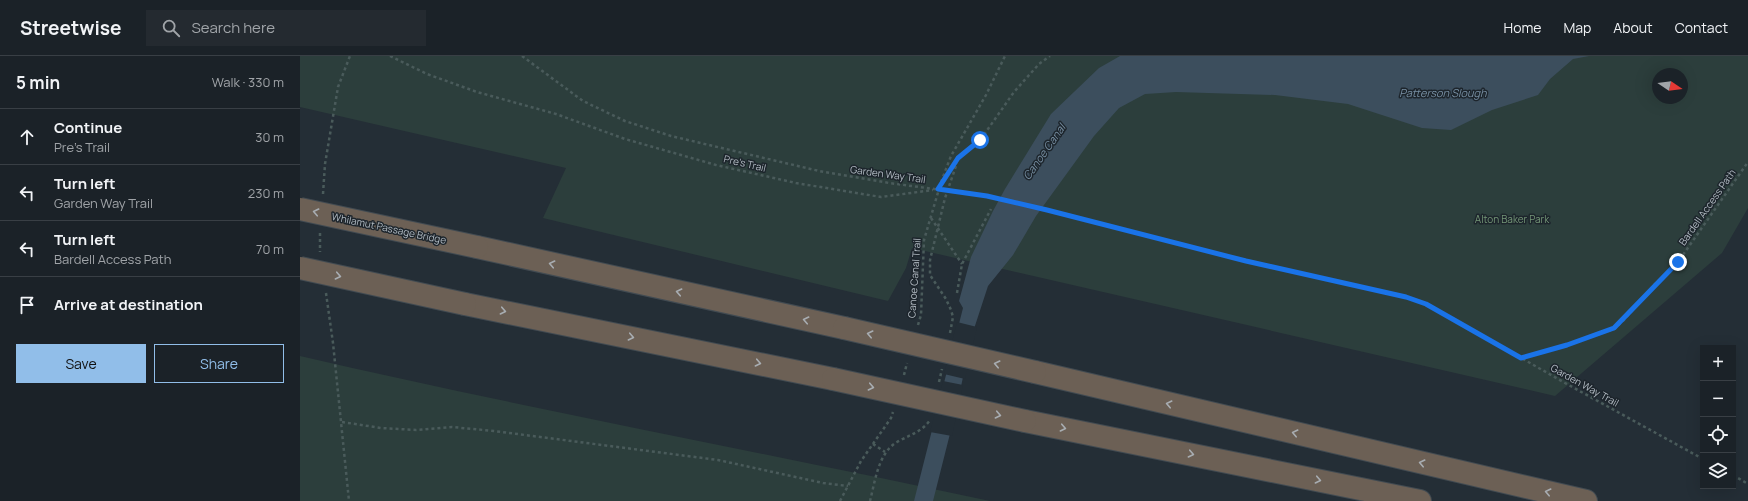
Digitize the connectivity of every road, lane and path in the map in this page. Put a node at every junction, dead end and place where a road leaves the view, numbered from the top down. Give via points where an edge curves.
1 (390, 56) edge
2 (522, 56) edge
3 (1005, 56) edge
4 (1050, 56) edge
5 (1748, 162) edge
6 (938, 189) junction
7 (300, 209) edge
8 (991, 209) dead end
9 (930, 217) junction
10 (962, 264) junction
11 (300, 268) edge
12 (957, 293) dead end
13 (917, 329) dead end
14 (1521, 358) junction
15 (908, 359) dead end
16 (902, 381) dead end
17 (893, 410) dead end
18 (342, 422) dead end
19 (873, 444) junction
20 (885, 452) dead end
21 (1700, 457) edge
22 (1736, 477) edge
23 (1748, 484) edge
24 (848, 486) junction
25 (840, 501) edge
26 (1420, 501) edge
27 (1586, 501) edge

1 - 6 path, Pre's Trail via 427,74 477,92 556,114 625,139 716,165 796,183 881,196
2 - 6 path, Garden Way Trail via 583,101 625,121 671,136 819,171
3 - 6 path, Canoe Canal Trail via 951,156
4 - 6 path via 1039,64 1014,92 980,140 958,158
5 - 14 path, Bardell Access Path via 1678,262 1614,328
6 - 9 path, Canoe Canal Trail
6 - 14 path, Garden Way Trail via 987,196 1246,261 1406,297 1426,304
27 -> 7 highway, Whilamut Passage Bridge, bridge via 844,328
8 - 10 path
9 - 10 path
9 - 13 path, Canoe Canal Trail via 924,240 921,315
10 - 12 path
11 -> 26 highway, bridge
14 - 21 path, Garden Way Trail
15 - 16 path
17 - 19 path via 891,418
18 - 24 path via 381,428 416,430 452,427 494,431 718,460 822,483
19 - 20 path
19 - 24 path
22 - 23 path
24 - 25 path

